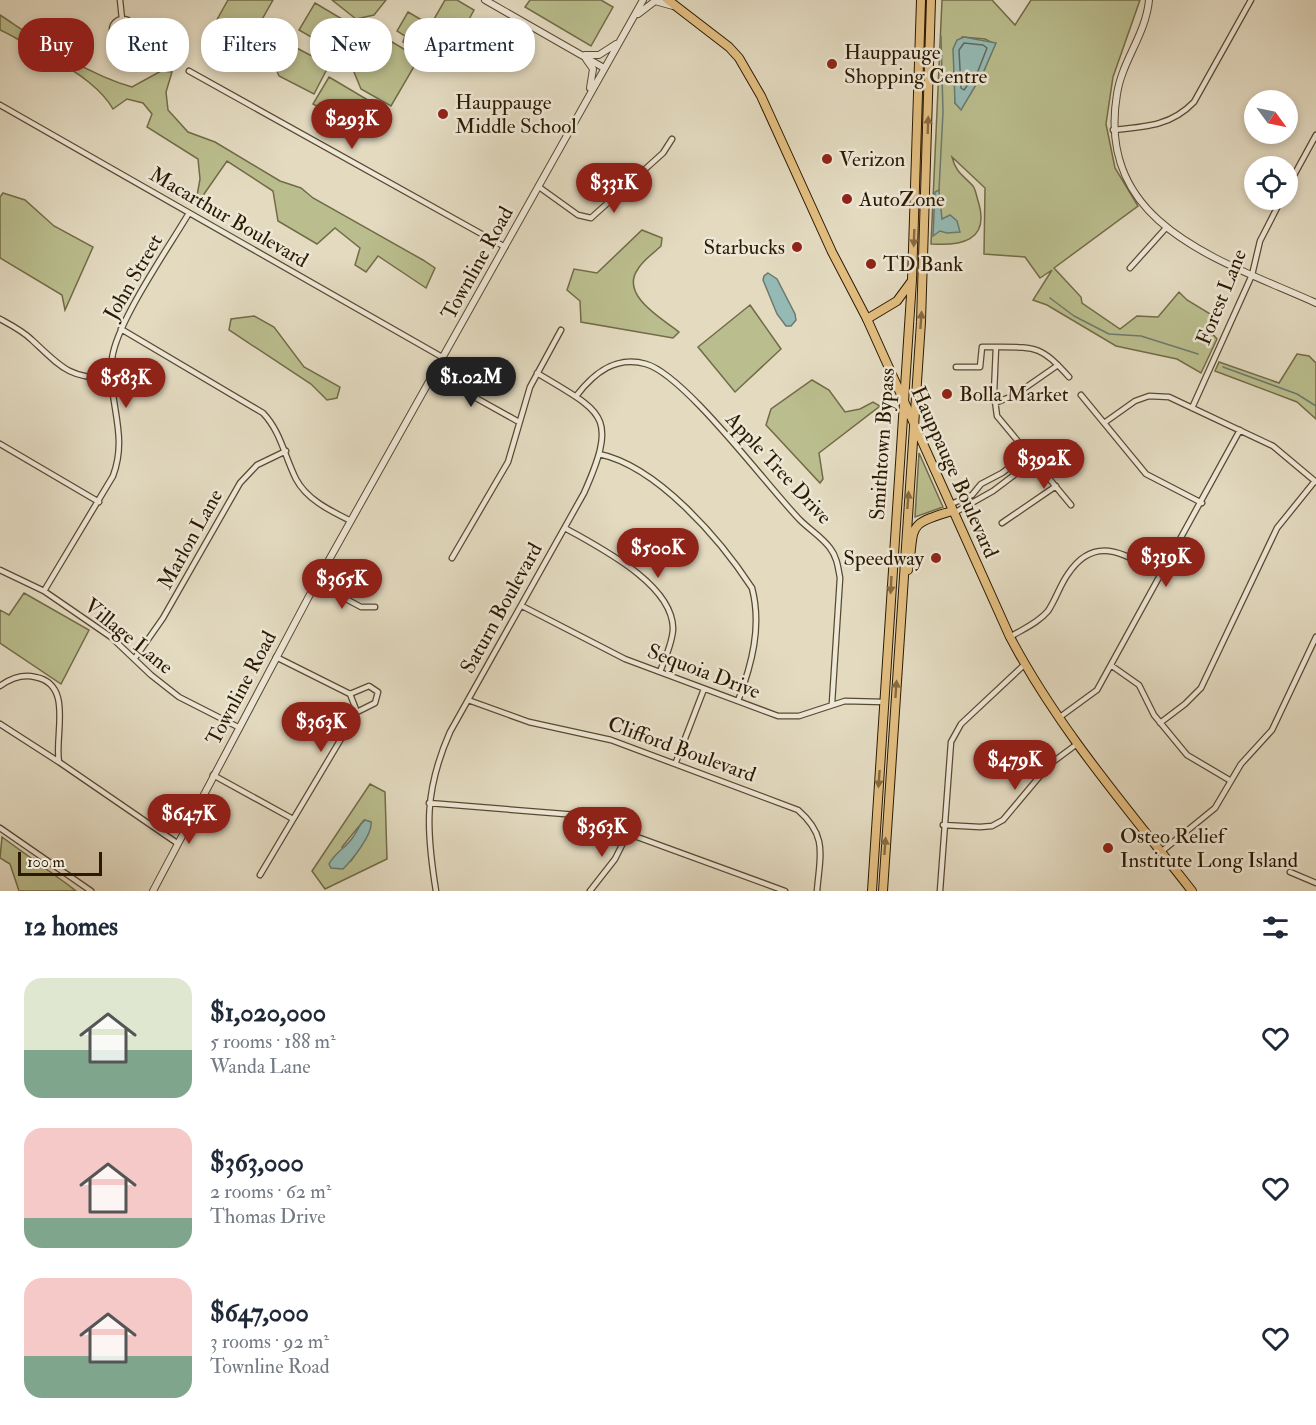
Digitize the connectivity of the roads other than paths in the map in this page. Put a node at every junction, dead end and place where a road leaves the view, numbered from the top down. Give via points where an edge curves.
1 (120, 0) edge
2 (485, 0) edge
3 (643, 0) edge
4 (668, 0) edge
5 (675, 0) edge
6 (921, 0) edge
7 (931, 0) edge
8 (1149, 0) edge
9 (1251, 0) edge
10 (685, 13) junction
11 (122, 18) edge
12 (122, 20) joint
13 (631, 21) junction
14 (622, 38) junction
15 (576, 52) junction
16 (604, 68) junction
17 (189, 71) dead end
18 (588, 97) junction
19 (0, 105) edge
20 (1113, 129) junction
21 (1316, 135) edge
22 (672, 139) dead end
23 (1298, 168) edge
24 (539, 187) junction
25 (1276, 210) edge
26 (189, 213) junction
27 (1165, 229) junction
28 (505, 247) junction
29 (1130, 268) dead end
30 (1252, 274) junction
31 (912, 280) junction
32 (1316, 303) edge
33 (0, 319) edge
34 (867, 319) junction
35 (121, 329) junction
36 (561, 330) dead end
37 (996, 347) junction
38 (442, 357) junction
39 (1058, 365) junction
40 (956, 368) dead end
41 (537, 373) junction
42 (433, 374) junction
43 (1069, 377) dead end
44 (110, 378) junction
45 (1081, 395) dead end
46 (577, 396) junction
47 (903, 401) junction
48 (995, 403) junction
49 (1192, 408) junction
50 (519, 422) junction
51 (1104, 423) junction
52 (914, 426) junction
53 (1240, 430) junction
54 (0, 444) edge
55 (286, 451) junction
56 (1028, 453) junction
57 (599, 454) junction
58 (1034, 460) junction
59 (994, 476) junction
60 (1316, 481) edge
61 (999, 486) junction
62 (1056, 486) junction
63 (99, 502) junction
64 (1202, 503) junction
65 (1071, 505) dead end
66 (952, 509) junction
67 (351, 521) junction
68 (1002, 523) dead end
69 (565, 528) junction
70 (452, 558) dead end
71 (0, 570) edge
72 (1161, 575) junction
73 (903, 579) junction
74 (316, 584) junction
75 (44, 591) junction
76 (522, 606) junction
77 (375, 607) dead end
78 (1010, 637) junction
79 (1316, 637) edge
80 (276, 657) junction
81 (135, 658) junction
82 (1024, 665) junction
83 (1112, 666) junction
84 (660, 672) junction
85 (0, 686) edge
86 (704, 689) junction
87 (350, 694) junction
88 (468, 700) junction
89 (738, 701) junction
90 (884, 702) junction
91 (832, 704) junction
92 (357, 712) junction
93 (1060, 717) junction
94 (1160, 723) junction
95 (0, 724) edge
96 (238, 728) junction
97 (1077, 744) junction
98 (59, 762) junction
99 (676, 762) junction
100 (213, 775) junction
101 (1232, 781) junction
102 (429, 803) junction
103 (293, 819) junction
104 (943, 825) junction
105 (0, 828) edge
106 (628, 833) junction
107 (177, 843) junction
108 (1161, 852) junction
109 (1290, 872) dead end
110 (260, 875) dead end
111 (1316, 882) edge
112 (92, 891) edge
113 (153, 891) edge
114 (436, 891) edge
115 (590, 891) edge
116 (785, 891) edge
117 (817, 891) edge
118 (872, 891) edge
119 (883, 891) edge
120 (940, 891) edge
121 (1192, 891) edge

1 - 11 street
2 - 15 street
3 - 13 street, Townline Road
4 - 10 main road, Hauppauge Boulevard
5 - 10 main road
6 -> 31 main road, Smithtown Bypass
52 -> 7 main road, Smithtown Bypass via 925,252
8 - 20 street via 1138,39 1120,78
9 - 20 street via 1194,102 1182,115 1167,123
10 - 13 street via 655,1
10 - 34 main road, Hauppauge Boulevard via 739,58 761,96
12 - 12 street via 114,26 113,33 123,41 133,36 134,30 132,23
13 - 14 street, Townline Road
14 - 15 street via 598,55
14 - 16 street, Townline Road
15 - 16 street
15 - 18 street via 593,69
16 - 18 street, Townline Road
17 - 28 street
18 - 24 street, Townline Road
19 - 26 street, Macarthur Boulevard
20 - 27 street via 1131,190
21 - 23 street
22 - 24 street via 663,153 591,218 578,215
24 - 28 street, Townline Road
25 - 30 street, Forest Lane via 1260,241
26 - 35 street, John Street
26 - 38 street, Macarthur Boulevard
27 - 29 street
27 - 30 street
28 - 38 street, Townline Road
30 - 32 street
30 - 49 street, Forest Lane
31 - 34 main road via 897,301
31 - 47 main road, Smithtown Bypass
33 - 44 street via 71,373
34 - 47 main road, Hauppauge Boulevard
35 - 44 street, John Street via 112,355
35 - 55 street via 252,404 274,424
36 - 41 street
37 - 39 street via 1039,349
37 - 40 street via 982,346 980,367
37 - 48 street
38 - 42 street, Townline Road
39 - 43 street
39 - 48 street via 1015,395
41 - 46 street, Saturn Boulevard
41 - 50 street
42 - 50 street
42 - 67 street, Townline Road
44 - 63 street, John Street via 120,448 113,476
45 - 51 street
46 - 57 street, Saturn Boulevard via 599,416
46 - 91 street, Apple Tree Drive via 599,370 612,364 628,362 655,367 683,390 801,521 832,549 840,578
47 - 52 main road, Hauppauge Boulevard
47 -> 90 main road, Smithtown Bypass
48 - 56 street via 997,416
49 - 51 street via 1169,397 1149,396 1134,401
49 - 53 street
50 - 70 street via 508,462
51 - 64 street via 1146,474
52 - 66 main road, Hauppauge Boulevard
73 -> 52 main road, Smithtown Bypass
53 - 60 street via 1273,446
53 - 64 street
54 - 63 street
55 - 67 street via 306,492
55 - 81 street, Marlon Lane via 256,465 240,483 163,618
56 - 58 street
56 - 59 street
57 - 69 street, Saturn Boulevard
57 - 89 street via 633,466 684,508 752,588 756,603 755,637 751,666
58 - 61 street
58 - 62 street
59 - 61 street
59 - 66 street
60 - 94 street via 1277,528 1202,688
61 - 66 street
62 - 65 street
62 - 68 street
63 - 75 street, John Street
64 - 72 street
66 - 73 main road via 924,519 913,530
66 - 78 main road, Hauppauge Boulevard
67 - 74 street, Townline Road
69 - 76 street, Saturn Boulevard
69 - 84 street via 632,568 667,606 673,629
71 - 75 street, Village Lane
72 - 78 street via 1123,554 1108,550 1089,553 1067,574 1037,622
72 - 83 street
119 -> 73 main road, Smithtown Bypass
74 - 77 street via 361,607
74 - 80 street, Townline Road
75 - 81 street, Village Lane
76 - 84 street, Sequoia Drive via 601,649
76 - 88 street, Saturn Boulevard
78 - 82 main road, Hauppauge Boulevard
79 - 101 street via 1272,730 1241,764
80 - 87 street
80 - 96 street, Townline Road
81 - 96 street, Village Lane via 180,697
82 - 93 main road, Hauppauge Boulevard
82 - 104 street via 955,733 948,754
83 - 93 street via 1092,696
83 - 94 street via 1140,685
84 - 86 street, Sequoia Drive
85 - 98 street via 31,676 53,686 59,702
86 - 89 street, Sequoia Drive
86 - 99 street
87 - 92 street
87 - 92 street via 369,686 378,692 375,703
88 - 99 street, Clifford Boulevard via 529,722 610,740
88 - 102 street, Saturn Boulevard via 436,763
89 - 91 street, Sequoia Drive via 787,717
90 - 91 street, Sequoia Drive via 845,700
90 -> 118 main road, Smithtown Bypass
92 - 103 street
93 - 97 main road, Hauppauge Boulevard
94 - 101 street via 1187,755
95 - 98 street
96 - 100 street, Townline Road
97 - 104 street via 1050,764 1003,820 992,826
97 - 108 main road, Hauppauge Boulevard
98 - 107 street
99 - 117 street, Clifford Boulevard via 798,810 810,820 821,846
100 - 103 street
100 - 107 street, Townline Road
101 - 108 street via 1207,816
102 - 106 street via 554,811 594,819
102 - 114 street, Saturn Boulevard
103 - 110 street
104 - 120 street
105 - 112 street
106 - 115 street via 615,859
106 - 116 street
107 - 113 street, Townline Road
108 - 121 main road, Hauppauge Boulevard
109 - 111 street

